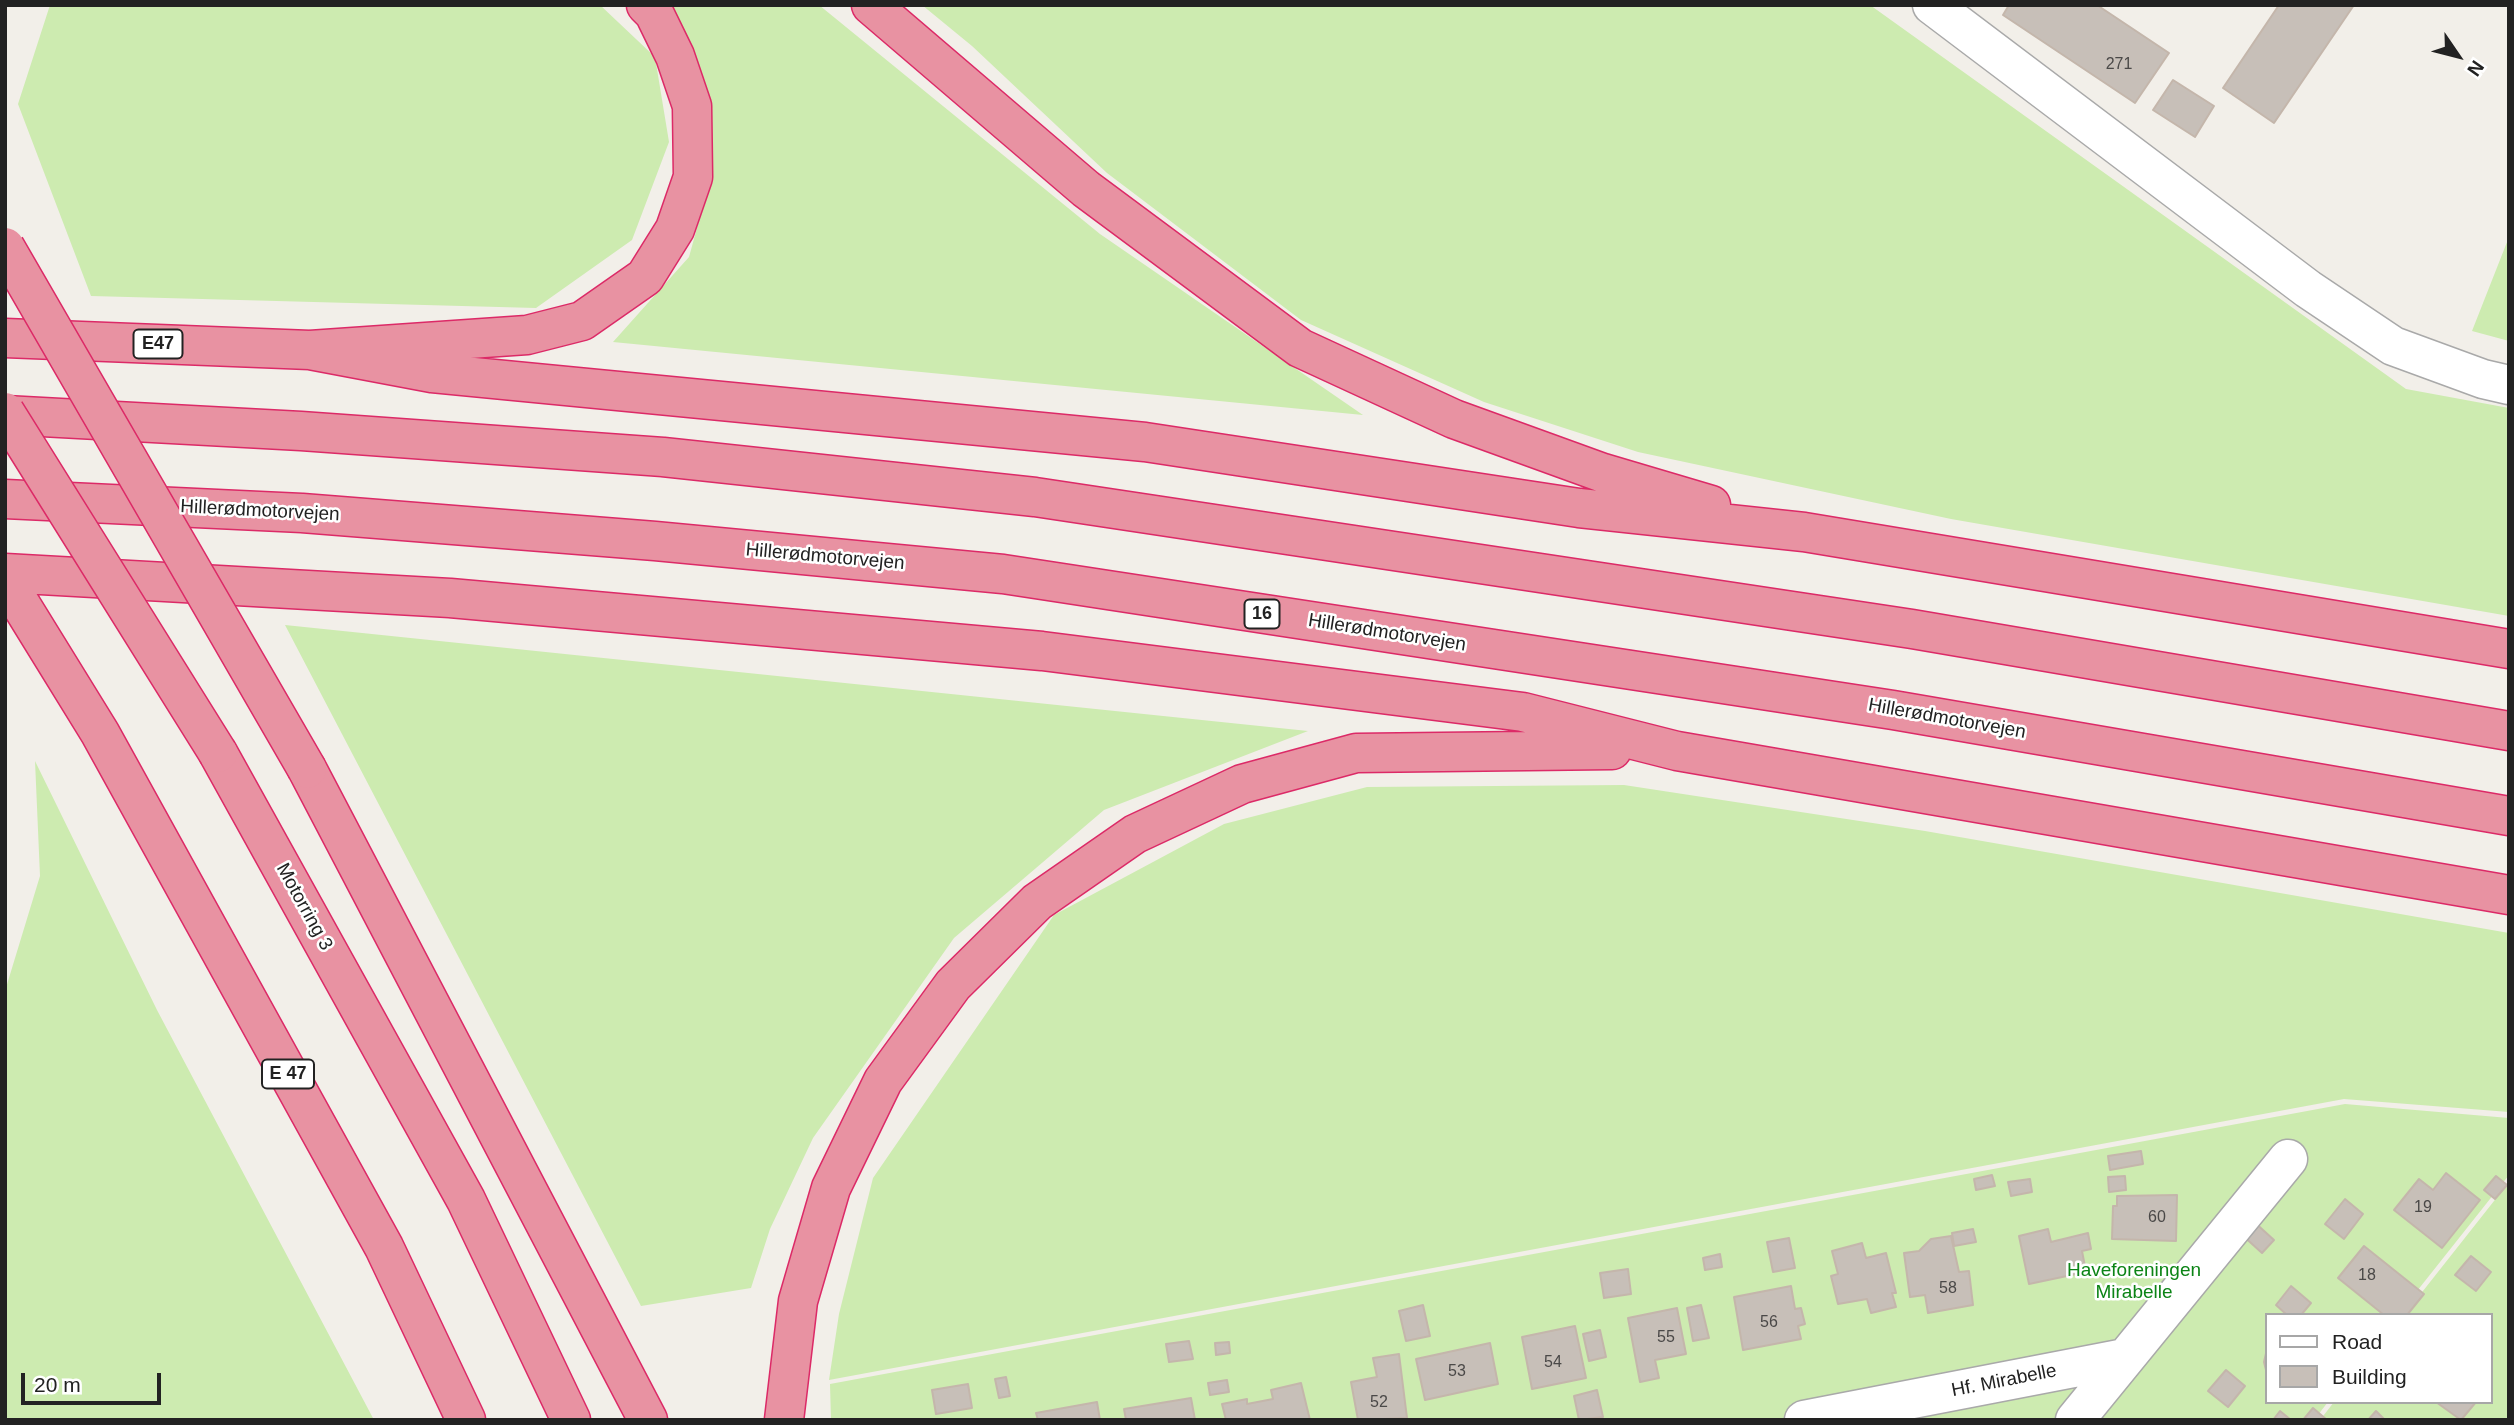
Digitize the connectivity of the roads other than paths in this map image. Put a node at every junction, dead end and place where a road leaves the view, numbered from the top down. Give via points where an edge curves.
1 (646, 5) edge
2 (871, 5) edge
3 (1933, 5) edge
4 (5, 247) edge
5 (5, 338) edge
6 (310, 350) junction
7 (2509, 385) edge
8 (5, 413) edge
9 (5, 499) edge
10 (1804, 532) junction
11 (5, 573) edge
12 (5, 579) edge
13 (2509, 649) edge
14 (2509, 731) edge
15 (1677, 751) junction
16 (2509, 816) edge
17 (2509, 895) edge
18 (2288, 1159) dead end
19 (2125, 1358) junction
20 (466, 1420) edge
21 (570, 1420) edge
22 (648, 1420) edge
23 (784, 1420) edge
24 (1804, 1420) edge
25 (2075, 1420) edge

1 - 6 highway via 675,56 692,106 693,177 676,229 645,277 582,321 527,335
2 - 10 highway via 1086,189 1300,348 1479,428 1603,473
3 - 7 street via 2308,289 2393,346
4 - 22 highway, bridge via 307,769
5 - 6 highway, E47
6 - 10 highway via 432,373 1145,442 1579,508
8 - 14 highway via 663,457 1035,497 1912,629
8 - 21 highway, Motorring 3, bridge via 218,753 467,1200
9 - 16 highway, Hillerødmotorvejen / 16 via 302,513 1003,574 1893,710
10 - 13 highway
11 - 15 highway via 450,597 1042,651 1523,712
12 - 20 highway, E 47 via 100,733 384,1247
15 - 17 highway
15 - 23 highway via 1356,753 1242,784 1135,834 1037,902 953,985 883,1081 831,1188 801,1288
18 - 19 street
19 - 24 street, Hf. Mirabelle
19 - 25 street

